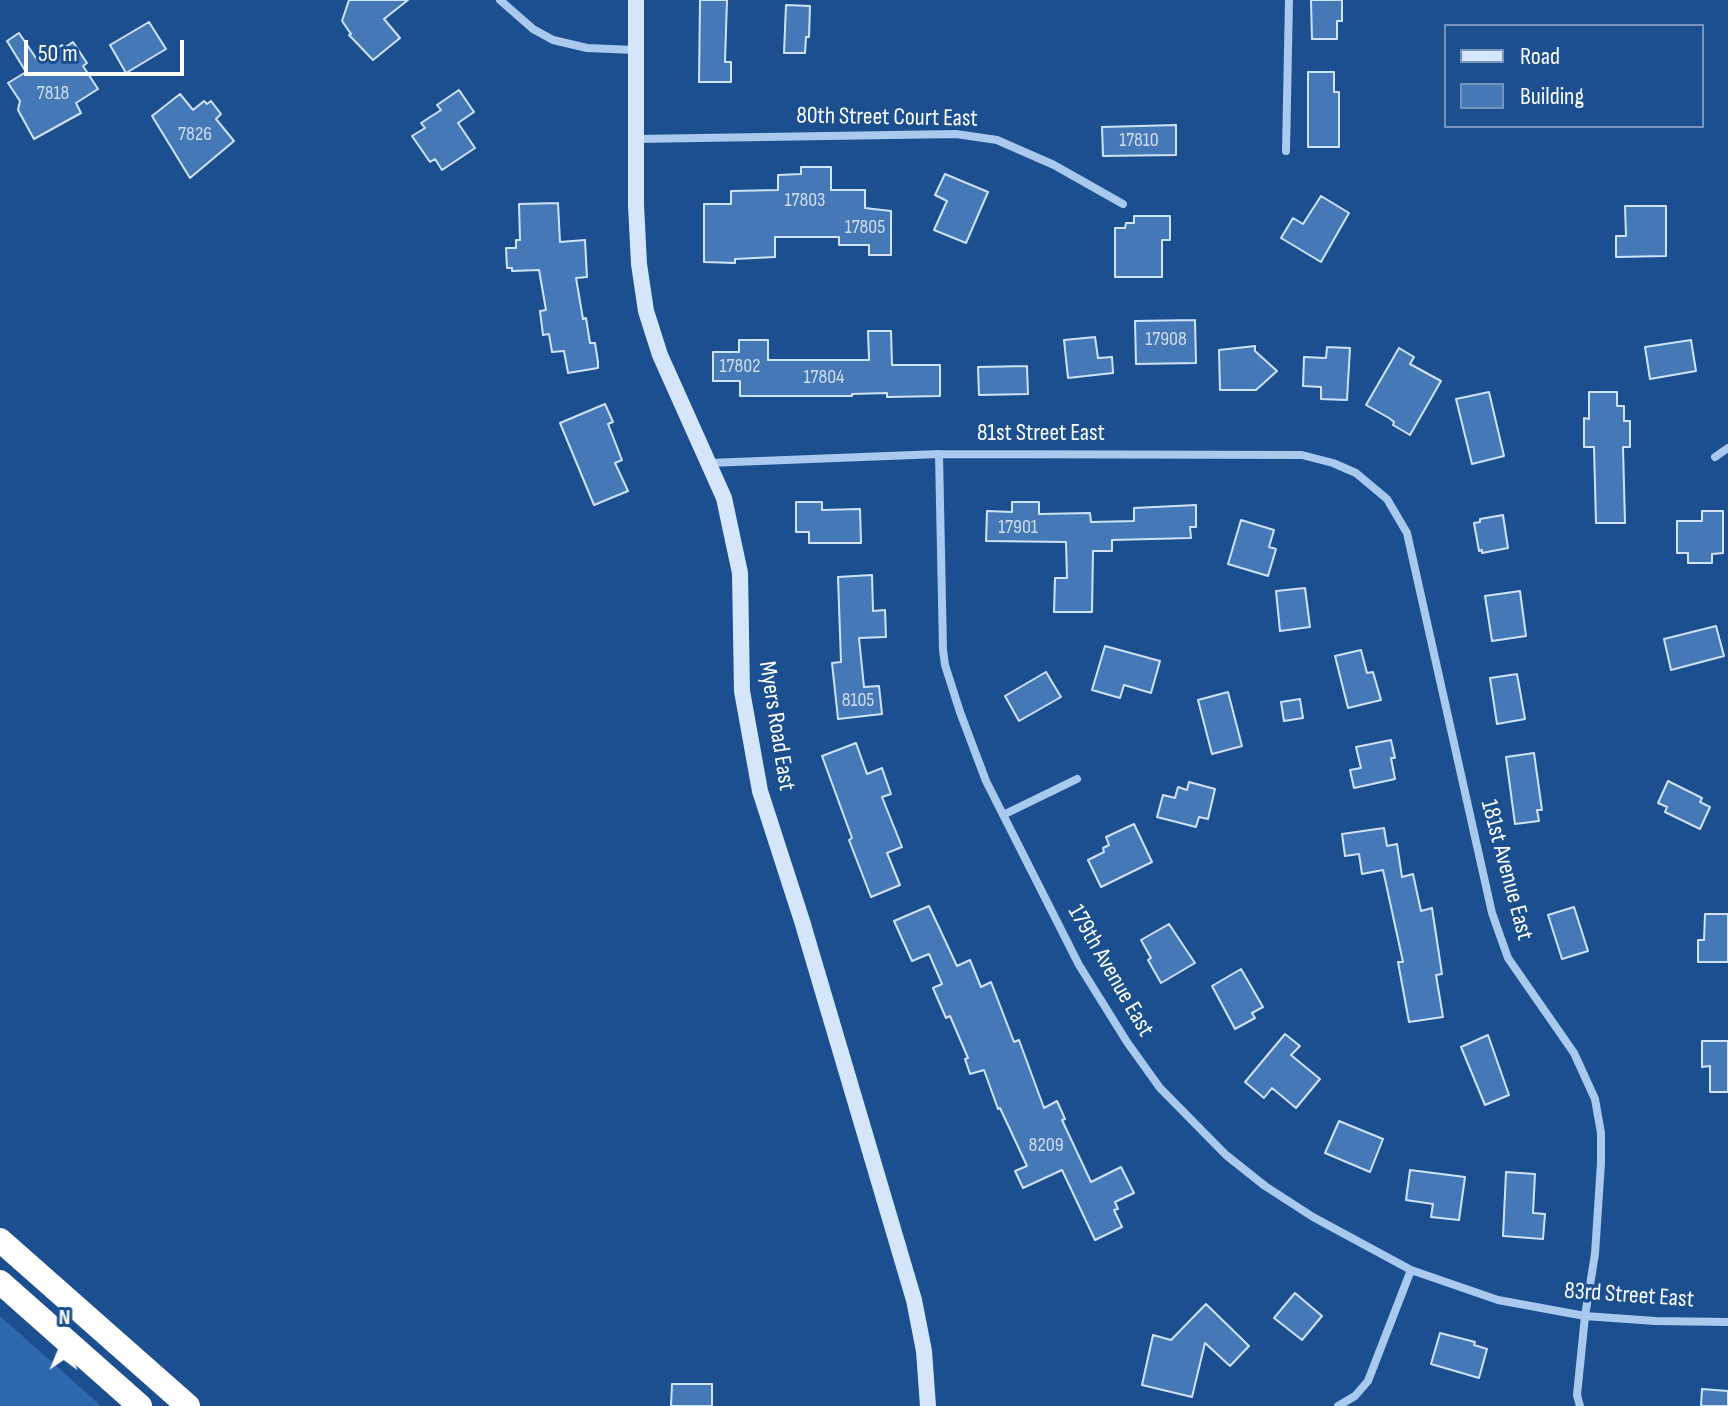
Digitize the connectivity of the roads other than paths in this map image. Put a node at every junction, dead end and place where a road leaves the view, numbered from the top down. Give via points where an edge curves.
1 (500, 0) edge
2 (636, 0) edge
3 (1289, 0) edge
4 (635, 50) junction
5 (634, 139) junction
6 (1286, 151) dead end
7 (1123, 204) dead end
8 (1728, 448) edge
9 (939, 454) junction
10 (1715, 457) dead end
11 (708, 463) junction
12 (1368, 481) joint
13 (1077, 779) dead end
14 (1003, 815) junction
15 (0, 1240) edge
16 (1411, 1270) junction
17 (0, 1282) edge
18 (1527, 1306) joint
19 (1585, 1316) junction
20 (1728, 1322) edge
21 (140, 1406) edge
22 (188, 1406) edge
23 (928, 1406) edge
24 (1338, 1406) edge
25 (1580, 1406) edge

1 - 4 street via 553,40
2 - 4 street, Myers Road East
3 - 6 street
4 - 5 street, Myers Road East
5 - 7 street, 80th Street Court East via 956,134 997,140
5 - 11 street, Myers Road East via 646,311
8 - 10 street
9 - 11 street, 81st Street East
9 - 12 street, 81st Street East via 1302,455
9 - 14 street, 179th Avenue East via 945,665
11 - 23 street, Myers Road East via 736,545 742,691 760,791 914,1300
12 - 19 street, 181st Avenue East via 1407,533 1479,861 1503,943 1574,1053 1595,1099 1601,1163
13 - 14 street
14 - 16 street, 179th Avenue East via 1079,965 1160,1088 1265,1186
15 - 22 highway
16 - 18 street, 179th Avenue East
16 - 24 street via 1368,1381
17 - 21 highway
18 - 19 street, 83rd Street East
19 - 20 street, 83rd Street East
19 - 25 street, 181st Avenue East

